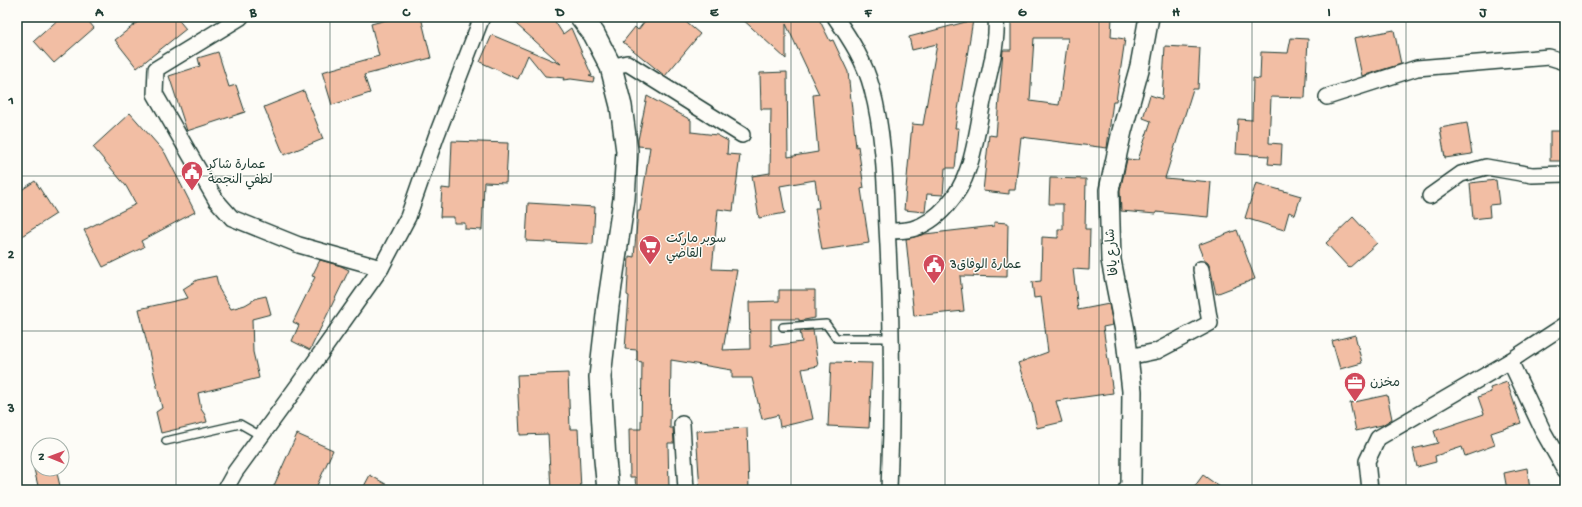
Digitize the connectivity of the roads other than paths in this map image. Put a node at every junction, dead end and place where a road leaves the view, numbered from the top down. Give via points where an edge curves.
1 (241, 17) edge
2 (482, 17) edge
3 (581, 17) edge
4 (836, 17) edge
5 (996, 17) edge
6 (1149, 17) edge
7 (1565, 62) edge
8 (612, 67) junction
9 (1327, 97) dead end
10 (742, 135) dead end
11 (1565, 174) edge
12 (1430, 196) dead end
13 (888, 231) junction
14 (381, 268) junction
15 (1201, 269) dead end
16 (1565, 325) edge
17 (784, 327) dead end
18 (891, 338) junction
19 (1128, 357) junction
20 (1510, 360) junction
21 (682, 424) dead end
22 (261, 436) junction
23 (166, 441) dead end
24 (1565, 470) edge
25 (1130, 488) edge
26 (225, 490) edge
27 (608, 490) edge
28 (686, 490) edge
29 (890, 490) edge
30 (1370, 490) edge

1 - 14 street via 156,70 155,94 216,200 232,218 299,245
2 - 14 street via 408,217
3 - 8 main road via 594,34
4 - 13 street via 860,55 872,89 883,144
5 - 13 street via 992,62 968,169 960,186 945,207 928,223 911,230
6 - 19 street, شارع يافا via 1140,66 1109,190 1111,260
7 - 9 street via 1549,57 1417,68
8 - 10 street via 627,62
8 - 27 main road via 621,106 627,151 624,199 600,377
11 - 12 street via 1532,175 1486,167 1461,174
13 - 18 street
14 - 22 street
15 - 19 street via 1210,323 1157,351
16 - 20 street
17 - 18 lane via 826,324 836,338
18 - 29 street
19 - 25 street, شارع يافا via 1132,397
20 - 24 street via 1544,433
20 - 30 street via 1378,438 1366,461
21 - 28 street
22 - 23 lane via 240,424
22 - 26 street

